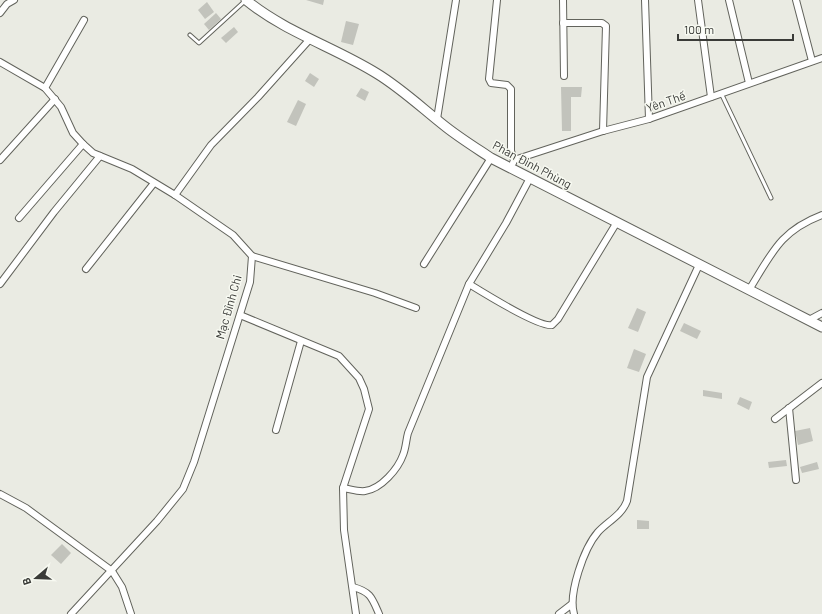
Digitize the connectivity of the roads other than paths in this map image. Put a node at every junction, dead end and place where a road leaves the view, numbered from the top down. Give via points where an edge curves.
1 (14, 0) edge
2 (246, 0) edge
3 (456, 0) edge
4 (497, 0) edge
5 (563, 0) edge
6 (645, 0) edge
7 (698, 0) edge
8 (730, 0) edge
9 (796, 0) edge
10 (0, 13) edge
11 (84, 20) dead end
12 (563, 23) junction
13 (190, 35) dead end
14 (310, 39) junction
15 (822, 58) edge
16 (812, 61) junction
17 (0, 62) edge
18 (564, 76) dead end
19 (749, 83) junction
20 (45, 88) junction
21 (721, 94) junction
22 (711, 97) junction
23 (55, 99) junction
24 (437, 119) junction
25 (649, 119) junction
26 (603, 131) junction
27 (83, 144) junction
28 (100, 156) junction
29 (491, 158) junction
30 (0, 160) edge
31 (513, 164) junction
32 (530, 178) junction
33 (154, 183) junction
34 (175, 196) junction
35 (771, 198) dead end
36 (822, 215) edge
37 (19, 218) dead end
38 (617, 222) junction
39 (252, 256) junction
40 (424, 264) dead end
41 (700, 265) junction
42 (86, 269) dead end
43 (0, 284) edge
44 (469, 284) junction
45 (749, 290) junction
46 (416, 308) dead end
47 (822, 313) edge
48 (240, 315) junction
49 (809, 320) junction
50 (822, 326) edge
51 (302, 341) junction
52 (822, 383) edge
53 (789, 408) junction
54 (775, 419) dead end
55 (276, 430) dead end
56 (796, 480) dead end
57 (343, 488) junction
58 (0, 494) edge
59 (112, 571) junction
60 (353, 587) junction
61 (572, 604) junction
62 (71, 614) edge
63 (131, 614) edge
64 (356, 614) edge
65 (379, 614) edge
66 (559, 614) edge
67 (574, 614) edge

1 - 10 street
2 - 13 lane via 199,43
2 - 14 street, Phan Đình Phùng via 261,12
3 - 24 street
4 - 31 street via 489,79 491,83 507,85 511,89
5 - 12 street
6 - 25 street
7 - 22 street
8 - 19 street
9 - 16 street
11 - 20 street
12 - 18 street
12 - 26 street via 602,23 606,26
14 - 24 street, Phan Đình Phùng via 376,73
14 - 34 street via 211,146
15 - 16 street, Yên Thế
16 - 19 street, Yên Thế
17 - 20 street
19 - 21 street, Yên Thế
20 - 23 street
21 - 22 street, Yên Thế
21 - 35 lane
22 - 25 street, Yên Thế
23 - 27 street via 73,133
23 - 30 street
24 - 29 street, Phan Đình Phùng
25 - 26 street, Yên Thế
26 - 31 street, Yên Thế
27 - 28 street
27 - 37 street
28 - 33 street via 132,169
28 - 43 street via 49,218
29 - 31 street, Phan Đình Phùng
29 - 40 street
31 - 32 street, Phan Đình Phùng
32 - 38 street, Phan Đình Phùng
32 - 44 street
33 - 34 street
33 - 42 street
34 - 39 street via 233,235
36 - 45 street via 802,223 782,239
38 - 41 street, Phan Đình Phùng
38 - 44 street via 592,266 552,325 545,325 524,316
39 - 46 street
39 - 48 street, Mạc Đỉnh Chi via 250,282
41 - 45 street, Phan Đình Phùng
41 - 61 street via 648,377 625,506 598,532 589,545
44 - 57 street via 408,433 404,454 399,464 371,490
45 - 49 street, Phan Đình Phùng
47 - 49 street
48 - 51 street
48 - 59 street, Mạc Đỉnh Chi via 194,462 183,489 158,521
49 - 50 street, Phan Đình Phùng
51 - 55 street
51 - 57 street via 339,356 359,378 364,389 369,409
52 - 53 street
53 - 54 street
53 - 56 street
57 - 60 street via 344,530
58 - 59 street via 26,508
59 - 62 street, Mạc Đỉnh Chi
59 - 63 street via 122,587
60 - 64 street
60 - 65 street via 365,590 372,598
61 - 66 street
61 - 67 street

